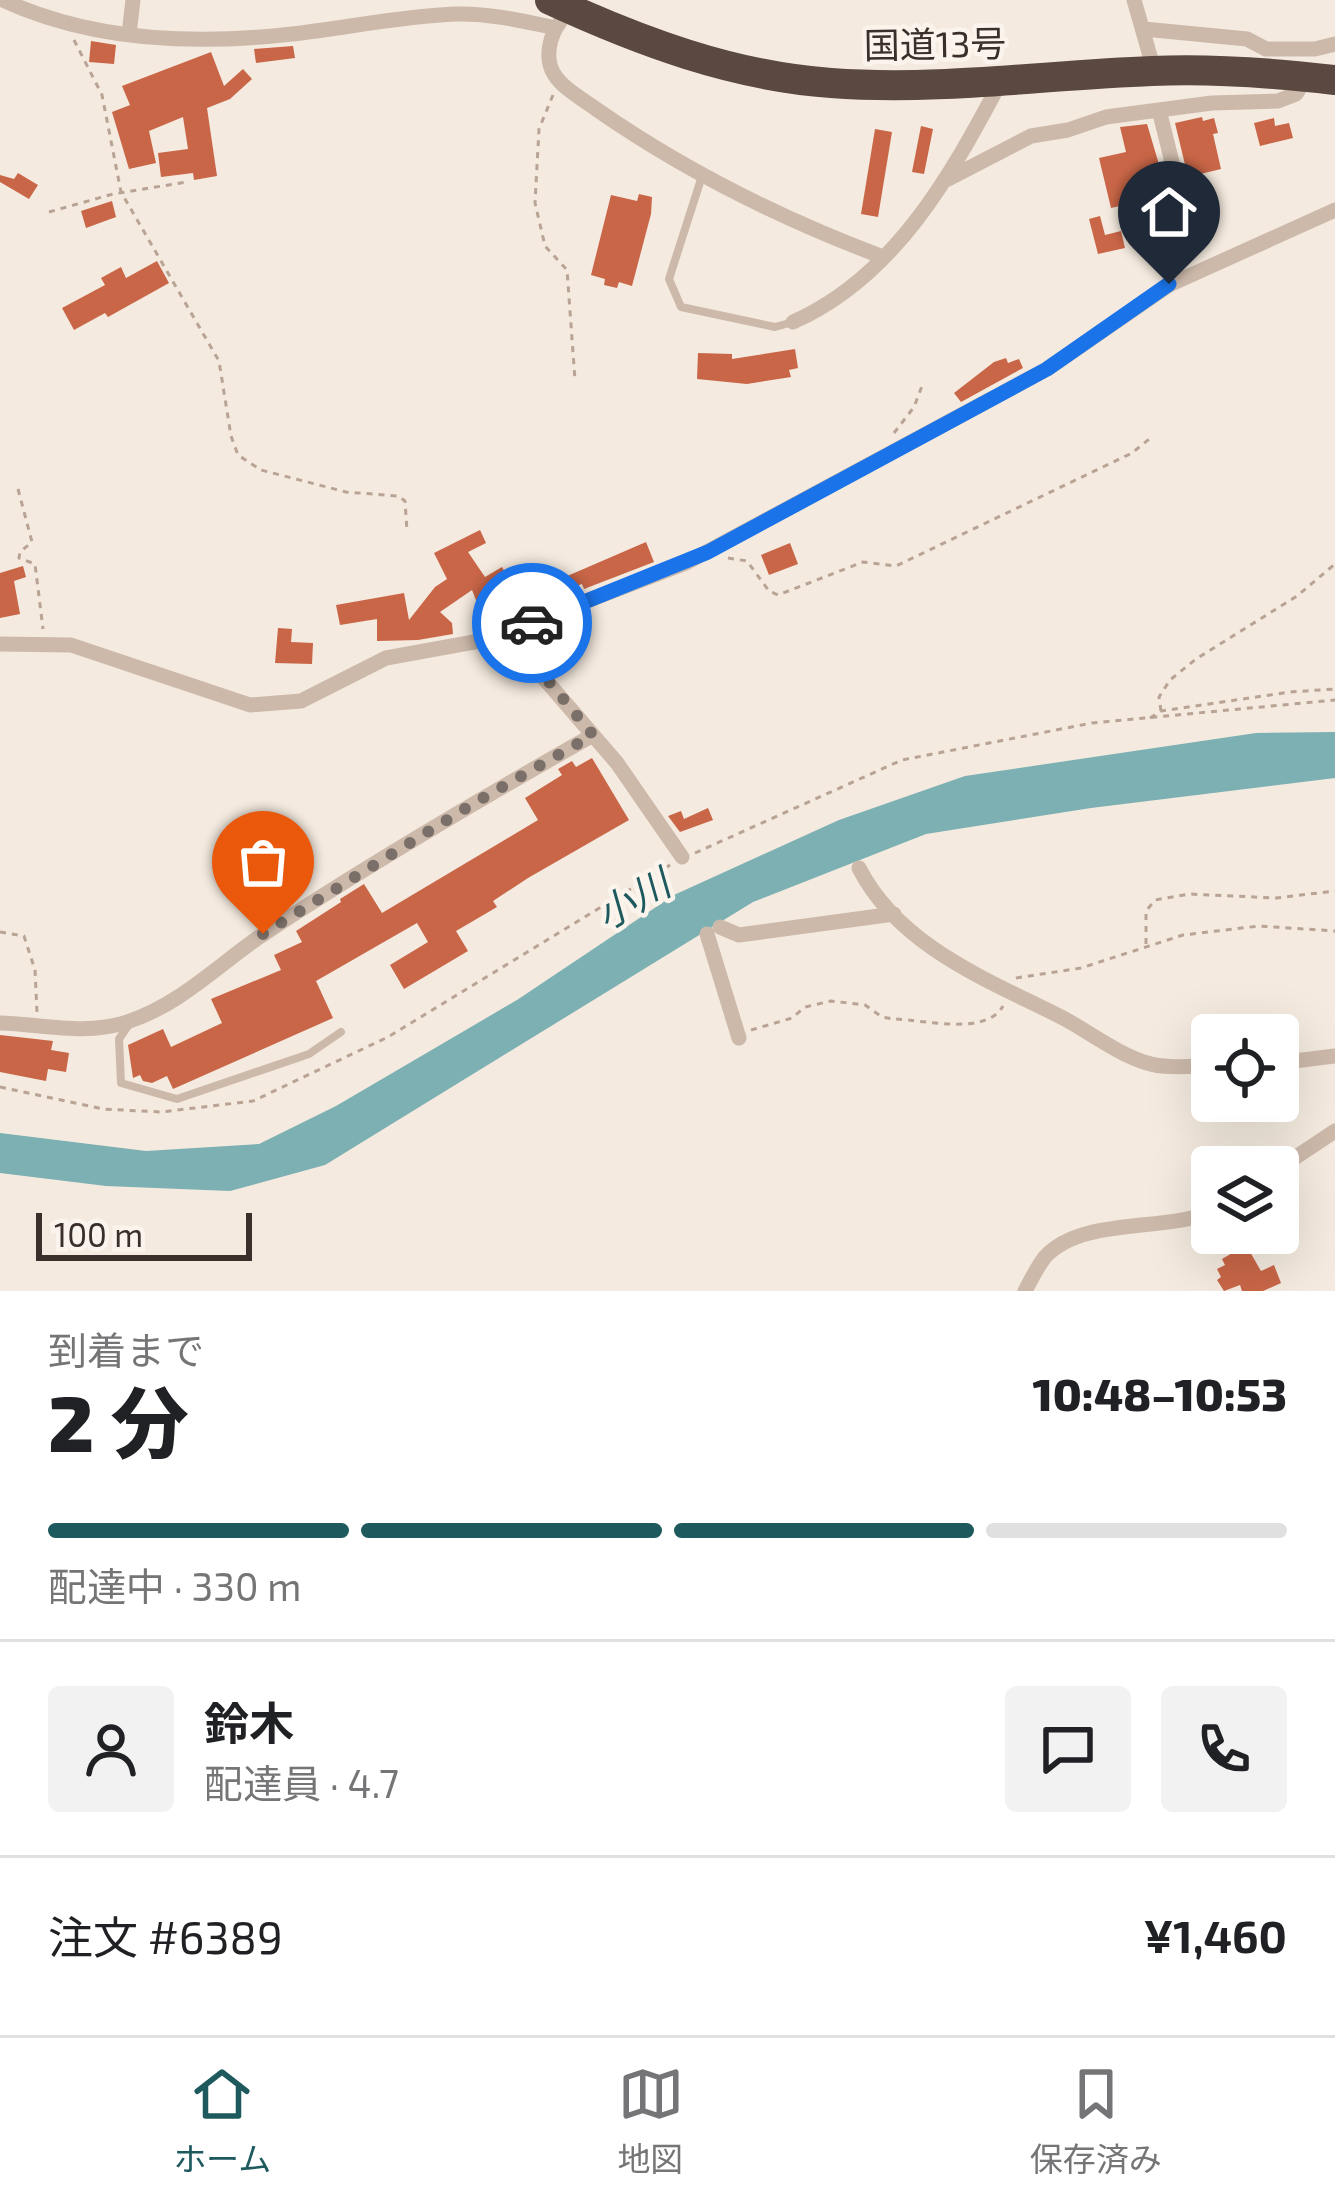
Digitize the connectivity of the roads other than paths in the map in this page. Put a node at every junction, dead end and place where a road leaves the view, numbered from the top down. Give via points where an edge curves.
1 (4, 0) edge
2 (133, 0) edge
3 (1134, 0) edge
4 (558, 12) edge
5 (1144, 29) junction
6 (129, 34) junction
7 (1335, 44) edge
8 (1154, 70) junction
9 (1321, 79) edge
10 (1001, 82) junction
11 (1159, 110) junction
12 (703, 174) junction
13 (948, 179) junction
14 (1208, 197) dead end
15 (1335, 210) edge
16 (883, 257) junction
17 (793, 322) joint
18 (508, 632) junction
19 (0, 644) edge
20 (593, 735) junction
21 (682, 857) road end
22 (859, 868) dead end
23 (894, 914) junction
24 (130, 1022) junction
25 (0, 1023) edge
26 (341, 1032) dead end
27 (739, 1038) dead end
28 (1335, 1056) edge
29 (1299, 1060) edge
30 (1191, 1066) edge
31 (1335, 1132) edge
32 (1299, 1155) edge
33 (1191, 1220) edge
34 (1025, 1291) edge

1 - 6 street via 73,27
2 - 6 street
3 - 5 street
4 - 6 street via 457,14 232,38
4 - 10 highway, 国道13号 via 744,70 828,83
4 - 12 street via 552,73 636,137
5 - 7 street via 1247,39 1265,49
5 - 8 street
8 - 9 highway, 国道13号
8 - 10 highway, 国道13号
9 - 11 street via 1277,101
10 - 13 street
11 - 13 street via 1031,136
11 - 14 street via 1180,194
12 - 16 street
12 - 17 lane via 669,279 681,308 775,327
13 - 16 street
15 - 18 street via 1169,284 1047,369 693,560
16 - 17 street via 843,294
18 - 19 street via 386,658 275,706 250,705 70,645
18 - 20 street
20 - 21 street
20 - 24 street
22 - 23 street
23 - 27 street via 714,931
23 - 30 street via 976,977 1133,1058
24 - 25 street
24 - 26 lane via 119,1039 121,1083 177,1099 309,1054
28 - 29 street
31 - 32 street
33 - 34 street via 1093,1231 1046,1257

